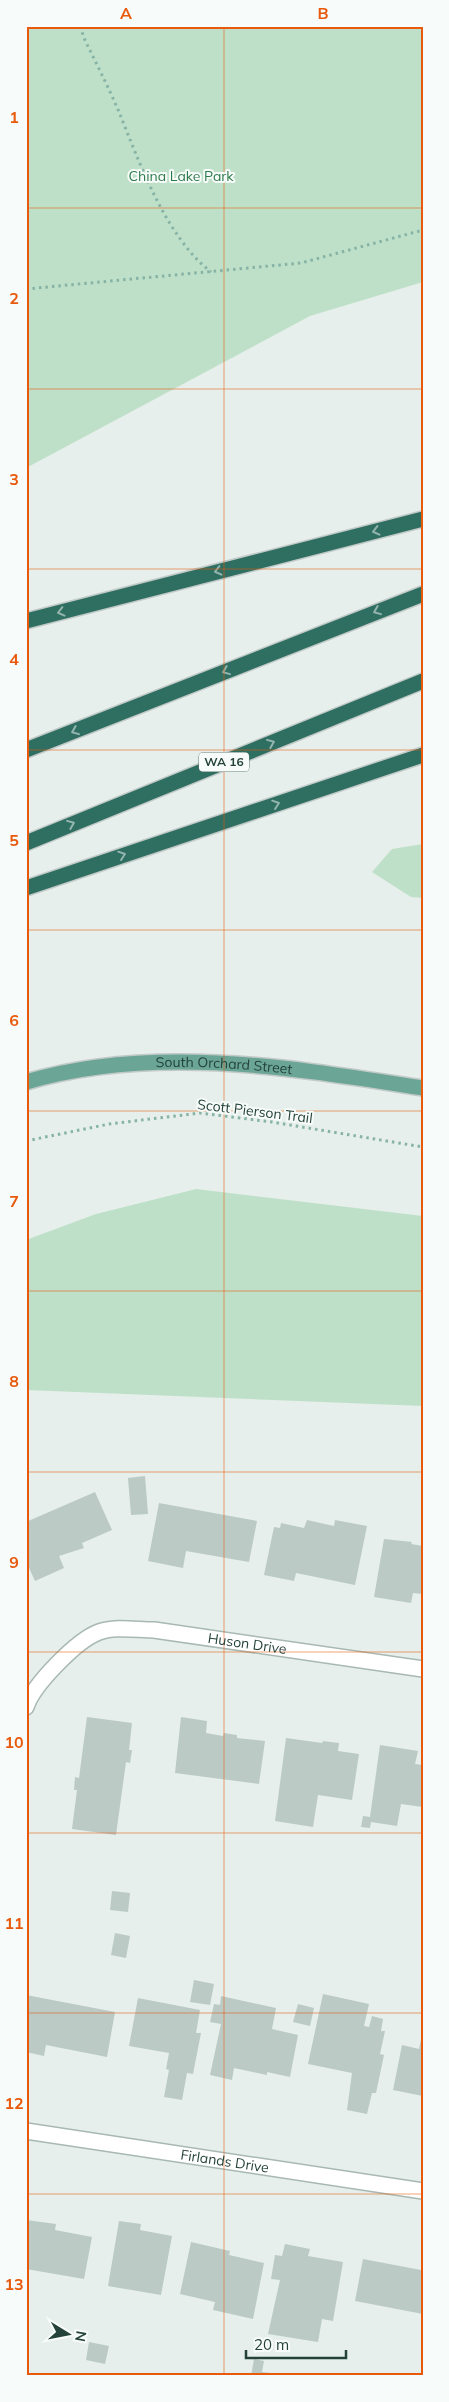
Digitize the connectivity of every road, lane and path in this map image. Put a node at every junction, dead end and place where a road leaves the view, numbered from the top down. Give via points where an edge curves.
1 (81, 26) edge
2 (423, 230) edge
3 (211, 272) junction
4 (26, 289) edge
5 (423, 518) edge
6 (423, 594) edge
7 (26, 621) edge
8 (423, 681) edge
9 (26, 750) edge
10 (423, 755) edge
11 (26, 843) edge
12 (26, 888) edge
13 (26, 1082) edge
14 (423, 1088) edge
15 (26, 1141) edge
16 (423, 1148) edge
17 (423, 1669) edge
18 (26, 1707) edge
19 (26, 2130) edge
20 (423, 2191) edge

1 - 3 path via 132,149 172,228 198,262
2 - 3 path via 301,263
3 - 4 path
5 -> 7 highway
6 -> 9 highway
11 -> 8 highway, WA 16
12 -> 10 highway
13 - 14 main road, South Orchard Street via 95,1067 216,1063 348,1076
15 - 16 path, Scott Pierson Trail via 109,1124 200,1113
17 - 18 street, Huson Drive via 154,1630 99,1632 75,1647 48,1675
19 - 20 street, Firlands Drive

